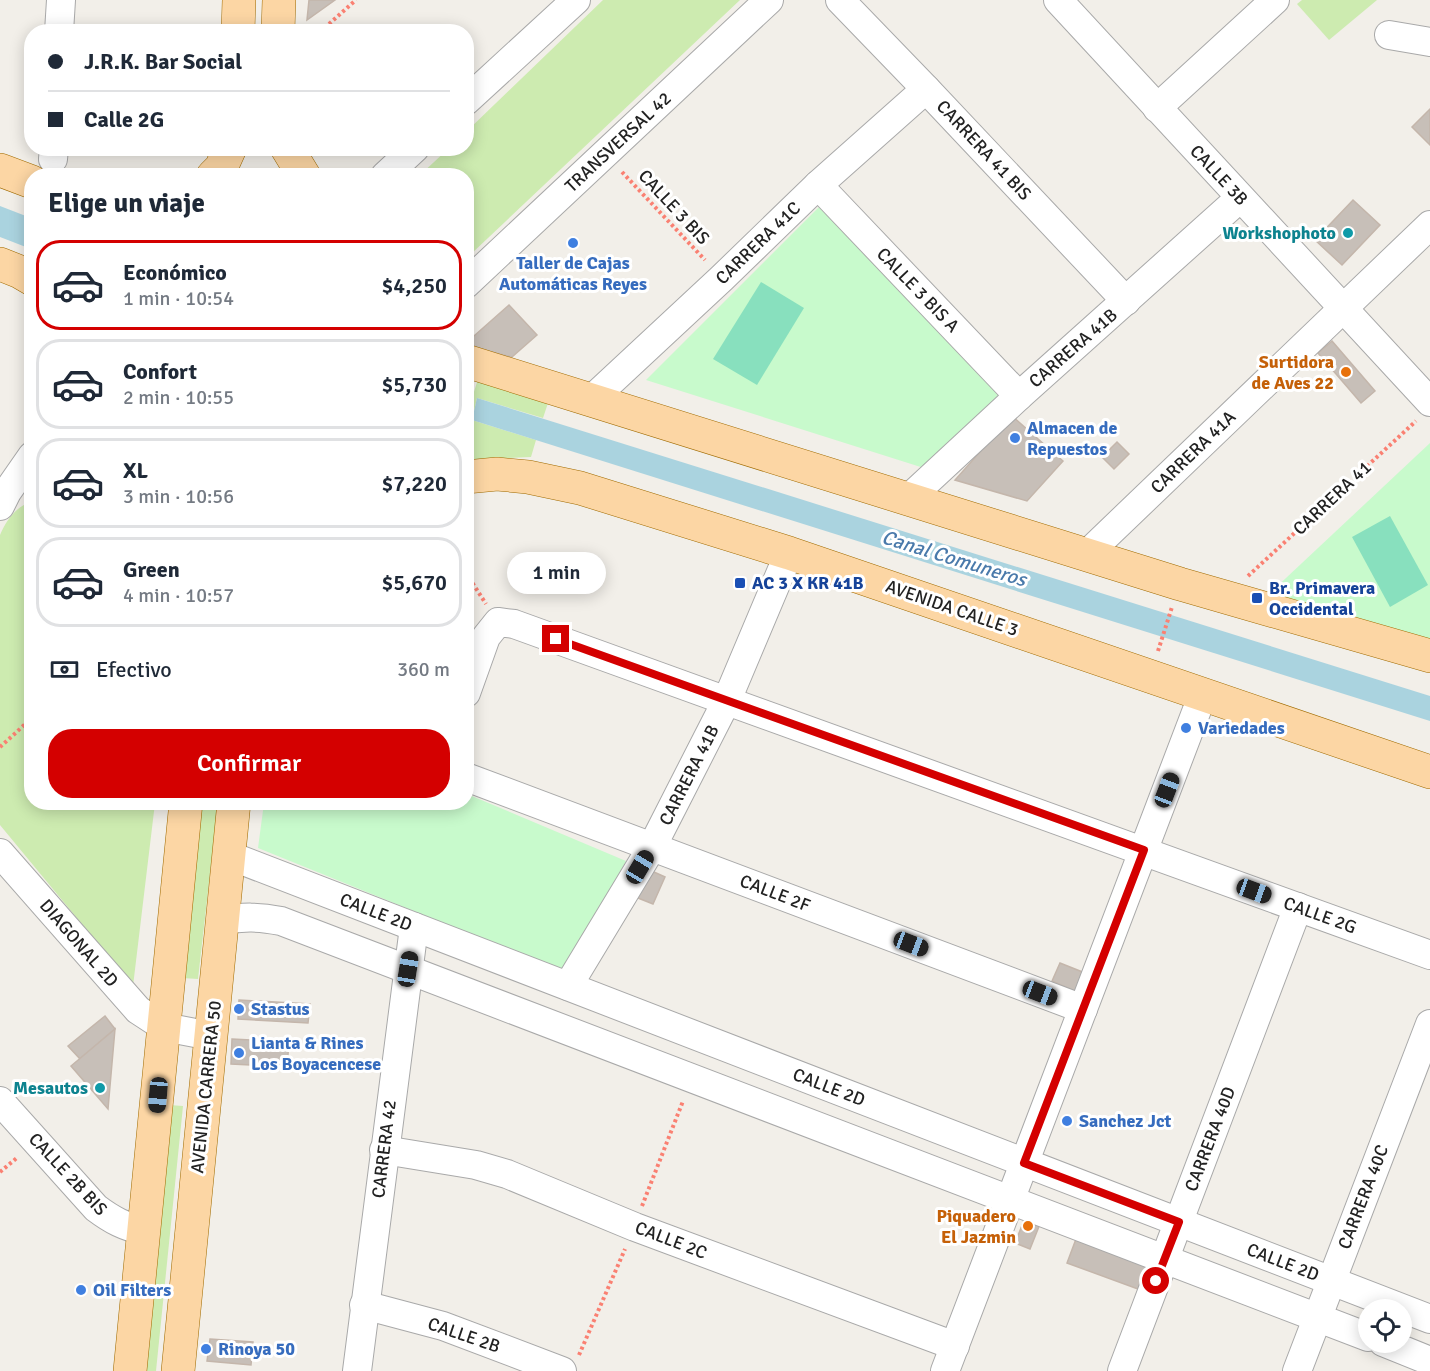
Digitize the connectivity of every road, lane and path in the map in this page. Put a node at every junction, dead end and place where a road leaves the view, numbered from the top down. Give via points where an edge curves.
1 (61, 0) edge
2 (239, 0) edge
3 (279, 0) edge
4 (356, 0) edge
5 (576, 0) edge
6 (769, 0) edge
7 (840, 0) edge
8 (1058, 0) edge
9 (1275, 0) edge
10 (60, 24) edge
11 (238, 24) edge
12 (278, 24) edge
13 (329, 24) edge
14 (1389, 35) dead end
15 (1430, 42) edge
16 (926, 89) junction
17 (474, 94) edge
18 (1157, 108) junction
19 (606, 155) junction
20 (406, 156) edge
21 (46, 163) edge
22 (394, 168) edge
23 (0, 170) edge
24 (818, 185) junction
25 (1240, 198) junction
26 (1430, 225) edge
27 (0, 264) edge
28 (24, 274) edge
29 (474, 277) edge
30 (722, 278) junction
31 (1126, 301) junction
32 (1344, 308) junction
33 (474, 363) edge
34 (1018, 396) junction
35 (592, 399) junction
36 (1426, 409) edge
37 (24, 468) edge
38 (474, 476) edge
39 (24, 496) edge
40 (908, 499) junction
41 (0, 508) edge
42 (789, 553) junction
43 (1086, 555) junction
44 (1242, 581) dead end
45 (474, 585) edge
46 (1170, 614) dead end
47 (498, 622) junction
48 (1160, 644) dead end
49 (1430, 656) edge
50 (474, 671) edge
51 (1203, 694) junction
52 (727, 700) junction
53 (24, 725) edge
54 (0, 747) edge
55 (1430, 772) edge
56 (474, 780) edge
57 (185, 810) edge
58 (233, 810) edge
59 (652, 847) junction
60 (1144, 850) junction
61 (0, 853) edge
62 (228, 855) junction
63 (1298, 907) junction
64 (222, 921) junction
65 (414, 927) junction
66 (1430, 955) edge
67 (408, 969) junction
68 (568, 986) junction
69 (1083, 1009) junction
70 (1430, 1024) edge
71 (164, 1027) junction
72 (211, 1036) junction
73 (0, 1101) edge
74 (384, 1150) junction
75 (1024, 1163) junction
76 (1010, 1200) junction
77 (1179, 1222) junction
78 (145, 1231) junction
79 (1164, 1259) junction
80 (1331, 1281) junction
81 (364, 1305) junction
82 (1317, 1317) junction
83 (1430, 1319) edge
84 (1358, 1333) edge
85 (1410, 1353) edge
86 (950, 1359) edge
87 (1430, 1361) edge
88 (130, 1371) edge
89 (177, 1371) edge
90 (357, 1371) edge
91 (562, 1371) edge
92 (1122, 1371) edge
93 (1297, 1371) edge

1 - 10 street
2 - 11 main road
3 - 12 main road
4 - 13 path
5 - 17 street
6 - 19 street, TRANSVERSAL 42
7 - 16 street, CARRERA 41 BIS
8 - 18 street, CALLE 3B
9 - 18 street
14 - 15 street
16 - 24 street, CARRERA 41C
16 - 31 street, CARRERA 41 BIS
18 - 25 street, CALLE 3B
19 - 29 street, TRANSVERSAL 42
19 - 30 path, CALLE 3 BIS
20 - 22 street
21 - 23 main road
24 - 30 street, CARRERA 41C
24 - 34 street, CALLE 3 BIS A
25 - 31 street, CARRERA 41B
25 - 32 street, CALLE 3B
26 - 32 street, CARRERA 41A
27 - 28 main road
30 - 35 street, CARRERA 41C
31 - 34 street, CARRERA 41B
32 - 36 street, CALLE 3B
32 - 43 street, CARRERA 41A
33 - 35 main road
34 - 40 street, CARRERA 41B
35 - 40 main road
36 - 44 path, CARRERA 41
37 - 41 street
38 - 42 main road, AVENIDA CALLE 3 via 497,474 571,485
39 - 41 street
40 - 43 main road
42 - 51 main road, AVENIDA CALLE 3
42 - 52 street, CARRERA 41B
43 - 49 main road
45 - 47 path
46 - 48 path
47 - 50 street via 486,637
47 - 52 street, CALLE 2G via 514,624
51 - 55 main road, AVENIDA CALLE 3
51 - 60 street
52 - 59 street, CARRERA 41B
52 - 60 street, CALLE 2G
53 - 54 path
56 - 59 street, CALLE 2F
57 - 71 main road
58 - 62 main road, AVENIDA CARRERA 50
59 - 68 street, CARRERA 41B
59 - 69 street, CALLE 2F
60 - 63 street, CALLE 2G
60 - 69 street
61 - 71 street, DIAGONAL 2D via 138,1010
62 - 64 main road, AVENIDA CARRERA 50
62 - 65 street, CALLE 2D
63 - 66 street, CALLE 2G
63 - 77 street, CARRERA 40D
64 - 67 street via 240,916 281,921
64 - 72 main road, AVENIDA CARRERA 50
65 - 67 street, CARRERA 42
65 - 68 street, CALLE 2D
67 - 74 street, CARRERA 42
67 - 76 street
68 - 75 street, CALLE 2D
69 - 75 street
70 - 80 street, CARRERA 40C
71 - 72 street
71 - 78 main road
72 - 89 main road, AVENIDA CARRERA 50
73 - 78 street, CALLE 2B BIS via 96,1208 112,1221
74 - 81 street, CARRERA 42
74 - 86 street, CALLE 2C via 507,1174
75 - 76 street
75 - 77 street, CALLE 2D
76 - 79 street
76 - 86 street
77 - 79 street, CARRERA 40D
77 - 80 street, CALLE 2D
78 - 88 main road
79 - 82 street
79 - 92 street, CARRERA 40D
80 - 82 street, CARRERA 40C
80 - 83 street, CALLE 2D
81 - 90 street, CARRERA 42
81 - 91 street, CALLE 2B via 443,1326
82 - 84 street
82 - 93 street, CARRERA 40C
85 - 87 street

